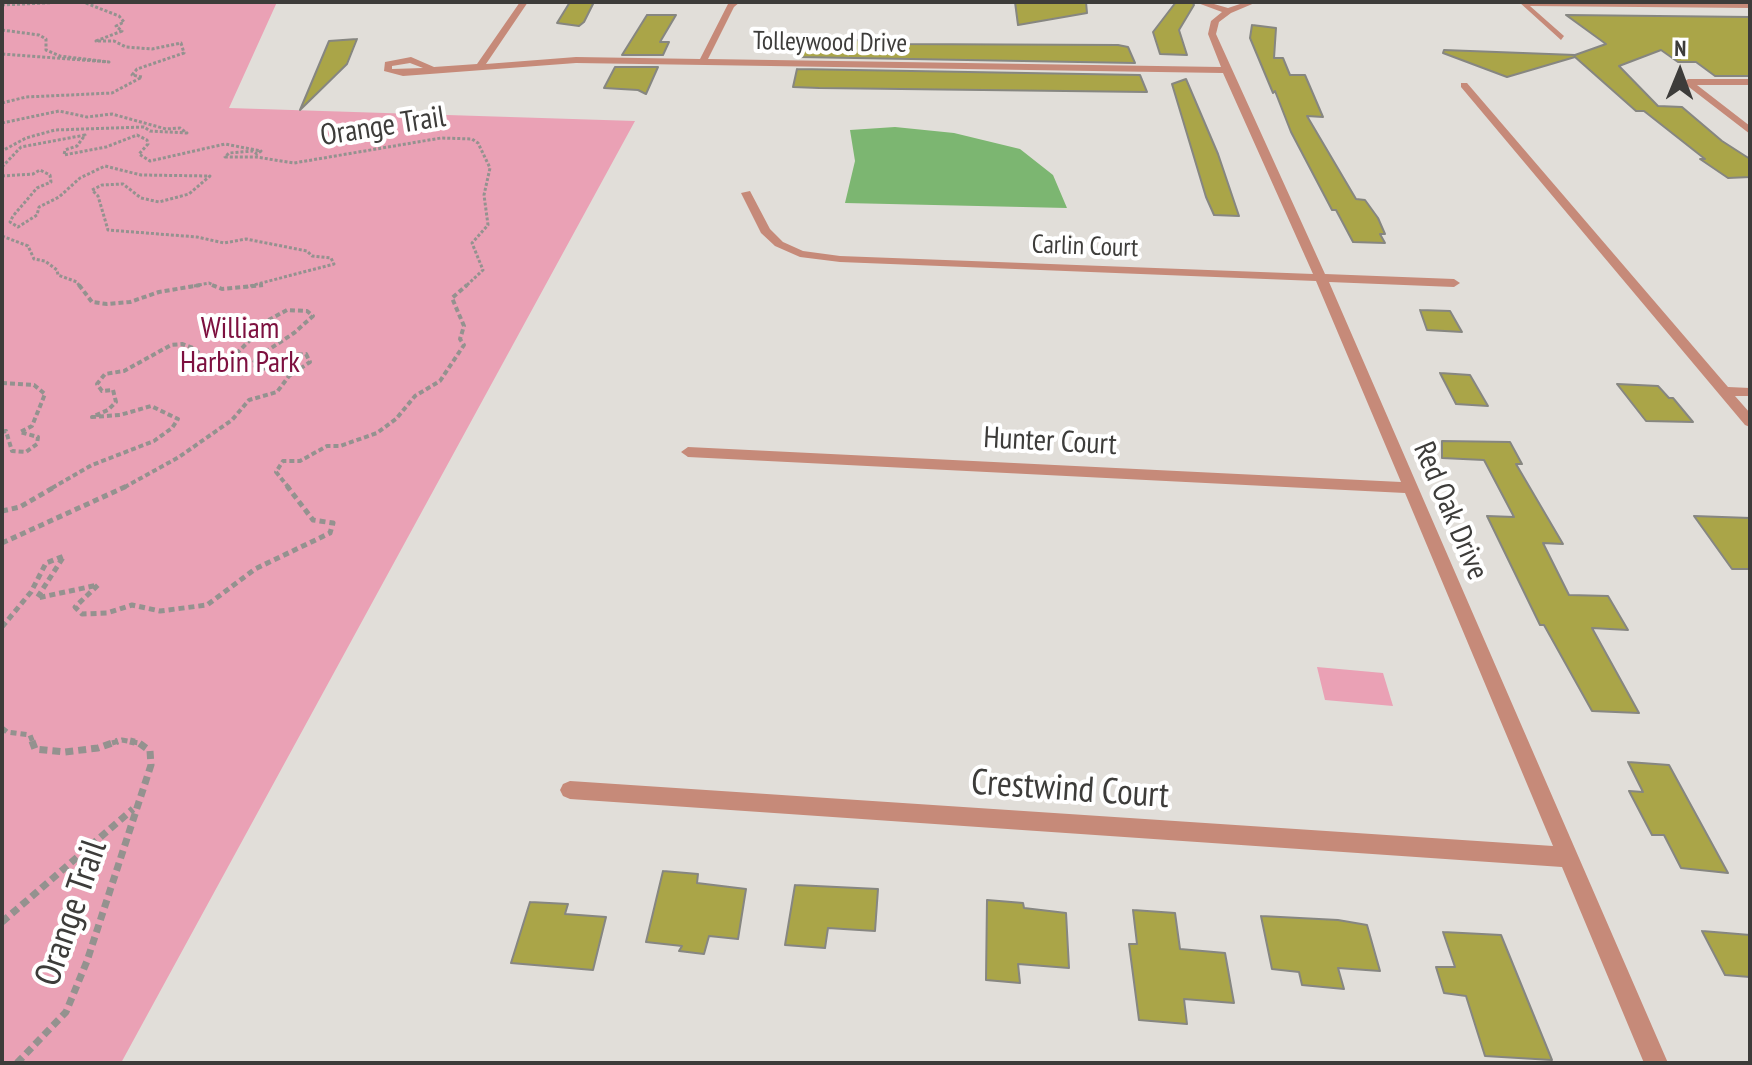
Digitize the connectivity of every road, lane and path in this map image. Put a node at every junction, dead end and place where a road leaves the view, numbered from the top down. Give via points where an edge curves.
1 (65, 2) edge
2 (82, 2) edge
3 (524, 2) edge
4 (736, 2) edge
5 (1199, 2) edge
6 (1253, 2) edge
7 (1522, 3) edge
8 (2, 5) edge
9 (1750, 6) edge
10 (1228, 11) junction
11 (2, 30) edge
12 (1561, 38) dead end
13 (2, 54) edge
14 (702, 63) junction
15 (479, 67) junction
16 (433, 70) dead end
17 (1226, 70) junction
18 (1750, 82) edge
19 (1464, 85) dead end
20 (2, 103) edge
21 (2, 123) edge
22 (1750, 131) edge
23 (2, 151) edge
24 (2, 167) edge
25 (2, 176) edge
26 (746, 193) dead end
27 (2, 236) edge
28 (1321, 278) junction
29 (1454, 283) dead end
30 (2, 383) edge
31 (1724, 391) junction
32 (1750, 392) edge
33 (1750, 422) edge
34 (2, 432) edge
35 (688, 452) dead end
36 (1409, 488) junction
37 (2, 511) edge
38 (2, 543) edge
39 (2, 627) edge
40 (2, 728) edge
41 (570, 790) dead end
42 (134, 809) junction
43 (1566, 857) junction
44 (2, 922) edge
45 (17, 1063) edge
46 (1656, 1063) edge

1 - 2 path
1 - 8 path
2 - 20 path via 124,22 116,26 122,31 96,41 152,49 181,43 184,53 137,69 132,75 142,77 112,93
3 - 15 street
4 - 14 street
5 - 10 street
6 - 10 street
7 - 9 street
7 - 12 street
10 - 17 street, Red Oak Drive via 1215,21 1212,34
11 - 13 path via 39,35 46,39 46,50 60,56 109,62
14 - 15 street, Tolleywood Drive via 576,60
14 - 17 street, Tolleywood Drive
15 - 16 street, Tolleywood Drive
17 - 28 street, Red Oak Drive
18 - 22 street via 1688,82
19 - 31 street
21 - 23 path via 59,111 87,117 112,114 187,133 144,127 55,130
24 - 39 path, Orange Trail via 21,147 35,143 85,135 64,155 137,135 148,144 139,154 150,161 225,144 261,151 225,157 294,163 441,138 472,139 490,168 484,195 488,225 472,243 483,270 452,298 464,326 464,345 455,362 377,433 327,446 300,461 283,461 276,472 313,520 333,523 330,533 255,569 207,605 192,609 160,611 132,605 82,614 75,607 98,585 37,598 64,556 46,563 41,578
25 - 27 path via 40,170 50,175 51,182 37,188 13,216 10,222 18,227 80,178 105,166 141,175 210,176 189,194 159,202 141,198 123,184 92,190 108,230 224,243 246,239 307,251 331,258 334,264 261,285 222,289 209,283 107,304 92,302 77,282 34,259 28,246
26 - 28 street, Carlin Court via 765,231 800,254
28 - 29 street, Carlin Court
28 - 36 street, Red Oak Drive
30 - 34 path via 34,385 45,394 32,426 20,432 38,437 37,444 26,452 12,451 6,431
31 - 32 street
31 - 33 street
35 - 36 street, Hunter Court
36 - 43 street, Red Oak Drive
37 - 38 path via 20,507 92,465 154,441 172,428 178,419 151,406 92,417 116,402 113,390 102,391 97,384 105,374 124,371 182,344 211,368 229,372 256,327 287,310 313,316 256,358 253,365 263,369 306,354 310,362 277,392 249,400 232,420 179,457 111,495
40 - 42 path, Orange Trail via 30,735 35,749 65,752 122,740 139,743 150,751 151,765
41 - 43 street, Crestwind Court
42 - 44 path, Orange Trail
42 - 45 path, Orange Trail via 66,1012
43 - 46 street, Red Oak Drive

